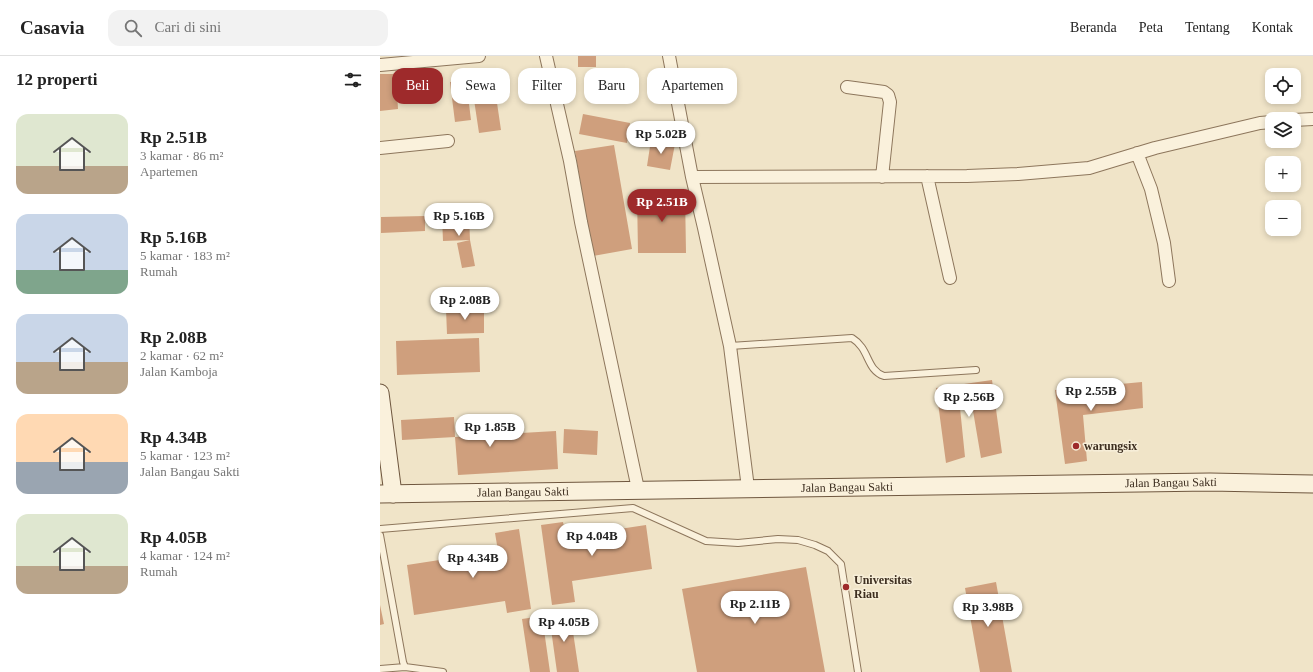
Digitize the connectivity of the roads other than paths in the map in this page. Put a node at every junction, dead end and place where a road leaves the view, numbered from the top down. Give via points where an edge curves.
1 (479, 56) edge
2 (546, 56) edge
3 (669, 56) edge
4 (380, 65) edge
5 (847, 87) dead end
6 (1313, 119) edge
7 (1301, 120) edge
8 (1265, 123) edge
9 (448, 141) dead end
10 (380, 148) edge
11 (1137, 153) junction
12 (927, 176) junction
13 (692, 177) junction
14 (882, 177) junction
15 (950, 278) dead end
16 (1169, 280) dead end
17 (730, 346) junction
18 (976, 370) dead end
19 (380, 393) edge
20 (1313, 484) edge
21 (748, 488) junction
22 (638, 489) junction
23 (387, 494) edge
24 (380, 529) edge
25 (380, 535) edge
26 (406, 666) junction
27 (380, 669) edge
28 (443, 672) edge
29 (858, 672) edge

1 - 4 street
2 - 22 street
3 - 13 street
5 - 14 street via 884,92 889,98
6 - 7 street
8 - 11 street
9 - 10 street
11 - 12 street via 1089,168 1010,174
11 - 16 street via 1151,189 1164,243
12 - 14 street
12 - 15 street
13 - 14 street
13 - 17 street
17 - 18 lane via 852,338 863,347 874,371 884,376
17 - 21 street
19 - 23 street
20 - 21 street, Jalan Bangau Sakti via 1210,482
21 - 22 street, Jalan Bangau Sakti
22 - 23 street, Jalan Bangau Sakti
24 - 29 lane via 633,508 706,541 738,543 798,540 828,551 841,564
25 - 26 lane via 403,662
26 - 27 lane
26 - 28 lane

